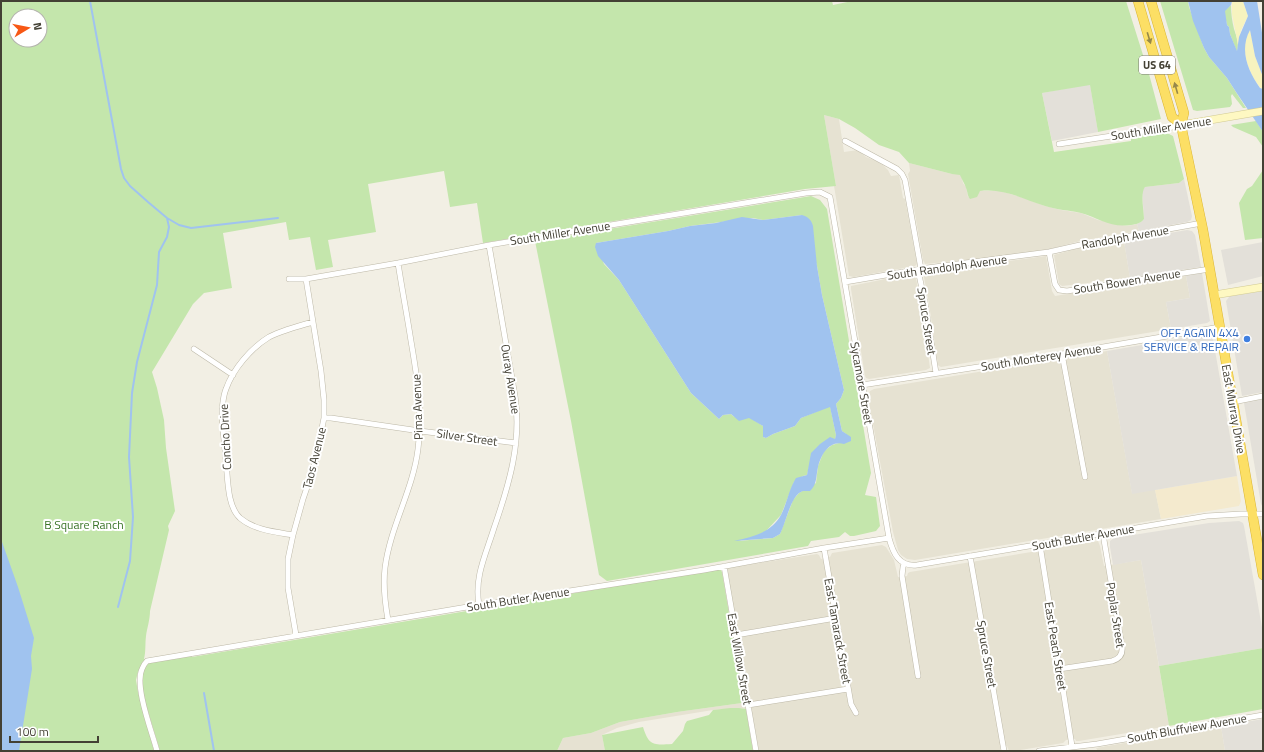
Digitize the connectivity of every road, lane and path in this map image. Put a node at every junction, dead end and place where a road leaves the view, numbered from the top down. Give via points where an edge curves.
1 (1138, 1) edge
2 (1151, 1) edge
3 (1263, 111) edge
4 (1181, 125) junction
5 (845, 141) dead end
6 (1059, 144) dead end
7 (830, 197) joint
8 (1202, 223) junction
9 (489, 245) junction
10 (1049, 252) junction
11 (398, 263) junction
12 (920, 269) junction
13 (1210, 269) junction
14 (289, 279) dead end
15 (306, 279) junction
16 (845, 282) junction
17 (1263, 287) edge
18 (1214, 295) junction
19 (313, 322) junction
20 (1220, 327) junction
21 (194, 349) dead end
22 (1062, 354) junction
23 (936, 373) junction
24 (233, 375) junction
25 (862, 385) junction
26 (1263, 396) edge
27 (1233, 402) junction
28 (324, 418) junction
29 (420, 431) junction
30 (516, 443) junction
31 (1085, 477) dead end
32 (1252, 514) junction
33 (1263, 514) edge
34 (293, 534) junction
35 (1103, 534) junction
36 (889, 538) junction
37 (1040, 545) junction
38 (824, 548) junction
39 (970, 556) junction
40 (904, 564) junction
41 (724, 566) junction
42 (1263, 575) edge
43 (479, 605) junction
44 (836, 618) junction
45 (388, 620) junction
46 (296, 635) junction
47 (736, 635) junction
48 (1059, 669) junction
49 (918, 676) dead end
50 (848, 689) junction
51 (748, 705) junction
52 (856, 713) dead end
53 (1263, 715) edge
54 (1072, 746) junction
55 (157, 751) edge
56 (756, 751) edge
57 (1004, 751) edge
58 (1039, 751) edge

1 -> 4 highway, East Murray Drive / US 64 via 1172,117
4 -> 2 highway, East Murray Drive / US 64 via 1184,113
3 - 4 main road, South Miller Avenue
4 - 6 street, South Miller Avenue
4 - 8 highway, East Murray Drive / US 64
5 - 12 street, Spruce Street via 898,169 902,174
7 - 9 street, South Miller Avenue via 820,192 806,192
7 - 16 street, Sycamore Street
8 - 10 street, Randolph Avenue
8 - 13 highway, East Murray Drive / US 64
9 - 11 street, South Miller Avenue
9 - 30 street, Ouray Avenue via 516,402
10 - 12 street, South Randolph Avenue
10 - 13 street, South Bowen Avenue via 1055,284 1059,290 1067,291
11 - 15 street, South Miller Avenue
11 - 29 street, Pima Avenue via 417,372
12 - 16 street, South Randolph Avenue
12 - 23 street, Spruce Street
13 - 18 highway, East Murray Drive / US 64
14 - 15 street, South Miller Avenue
15 - 19 street, Taos Avenue
16 - 25 street, Sycamore Street
17 - 18 main road
18 - 20 highway, East Murray Drive / US 64
19 - 24 street, Concho Drive via 284,330 262,342
19 - 28 street, Taos Avenue via 322,378
20 - 22 street, South Monterey Avenue
20 - 27 highway, East Murray Drive / US 64
21 - 24 street
22 - 23 street, South Monterey Avenue
22 - 31 street
23 - 25 street, South Monterey Avenue
24 - 34 street, Concho Drive via 225,390 222,410 228,487 235,512 246,522 267,531
25 - 36 street, Sycamore Street
26 - 27 street
27 - 32 highway, East Murray Drive / US 64
28 - 29 street, Silver Street
28 - 34 street, Taos Avenue via 314,467
29 - 30 street, Silver Street
29 - 45 street, Pima Avenue via 414,468 385,568
30 - 43 street, Ouray Avenue via 508,487 478,576
32 - 33 street, South Butler Avenue
32 - 35 street, South Butler Avenue via 1207,516
32 - 42 highway, East Murray Drive / US 64
34 - 46 street, Taos Avenue via 287,573
35 - 37 street, South Butler Avenue
35 - 48 street, Poplar Street via 1122,654 1112,661
36 - 38 street, South Butler Avenue
36 - 40 street, Sycamore Street via 896,555
37 - 39 street, South Butler Avenue
37 - 48 street, East Peach Street
38 - 41 street, South Butler Avenue
38 - 44 street, East Tamarack Street
39 - 40 street, South Butler Avenue via 911,566
39 - 57 street, Spruce Street
40 - 49 street via 902,576
41 - 43 street, South Butler Avenue
41 - 47 street, East Willow Street
43 - 45 street, South Butler Avenue
44 - 47 street
44 - 50 street, East Tamarack Street
45 - 46 street, South Butler Avenue
46 - 55 street, South Butler Avenue via 147,661 141,669 141,693
47 - 51 street, East Willow Street
48 - 54 street, East Peach Street
50 - 51 street
50 - 52 street, East Tamarack Street
51 - 56 street, East Willow Street
53 - 54 street, South Bluffview Avenue via 1097,744
54 - 58 street, South Bluffview Avenue

